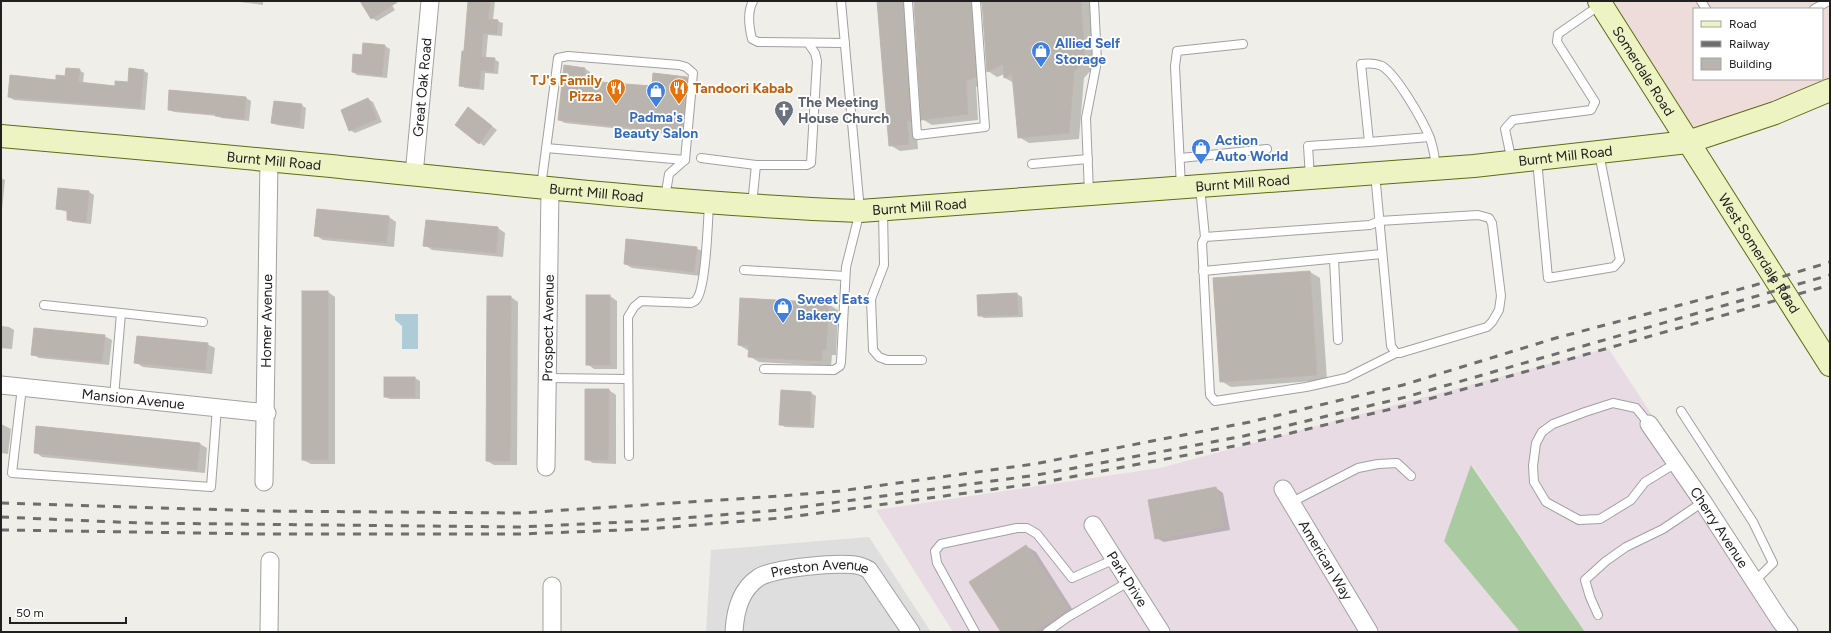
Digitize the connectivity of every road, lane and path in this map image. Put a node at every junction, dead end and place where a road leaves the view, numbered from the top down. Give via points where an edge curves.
1 (430, 1) edge
2 (753, 1) edge
3 (841, 1) edge
4 (908, 1) edge
5 (976, 1) edge
6 (1094, 1) edge
7 (1829, 1) edge
8 (1600, 3) edge
9 (1816, 8) edge
10 (808, 43) junction
11 (845, 43) junction
12 (1243, 44) dead end
13 (1830, 90) edge
14 (1, 136) edge
15 (1429, 137) junction
16 (1369, 142) junction
17 (1688, 142) junction
18 (546, 148) junction
19 (1267, 149) dead end
20 (1599, 152) junction
21 (701, 158) dead end
22 (1181, 158) junction
23 (1088, 159) junction
24 (1537, 159) junction
25 (269, 160) junction
26 (685, 160) junction
27 (1512, 162) junction
28 (1032, 164) dead end
29 (756, 165) junction
30 (1436, 169) junction
31 (1375, 173) junction
32 (414, 175) junction
33 (1310, 178) junction
34 (1191, 187) junction
35 (546, 188) junction
36 (1089, 194) junction
37 (665, 198) junction
38 (709, 202) junction
39 (752, 205) junction
40 (883, 209) junction
41 (860, 211) junction
42 (1379, 221) junction
43 (1205, 237) junction
44 (1382, 254) junction
45 (1334, 259) junction
46 (744, 270) dead end
47 (1203, 271) junction
48 (845, 276) junction
49 (44, 305) dead end
50 (121, 313) junction
51 (203, 322) dead end
52 (1338, 340) dead end
53 (1396, 353) junction
54 (922, 360) dead end
55 (1830, 364) edge
56 (764, 368) dead end
57 (548, 378) junction
58 (627, 379) junction
59 (1, 385) edge
60 (22, 387) junction
61 (114, 397) junction
62 (217, 407) junction
63 (1681, 412) dead end
64 (267, 413) junction
65 (1649, 424) joint
66 (629, 456) dead end
67 (1676, 463) junction
68 (546, 467) dead end
69 (1411, 476) dead end
70 (264, 482) dead end
71 (1288, 495) joint
72 (1703, 502) junction
73 (1093, 525) dead end
74 (1115, 559) junction
75 (270, 561) dead end
76 (1130, 581) junction
77 (1755, 581) junction
78 (552, 586) dead end
79 (1598, 615) dead end
80 (269, 632) edge
81 (552, 632) edge
82 (734, 632) edge
83 (911, 632) edge
84 (975, 632) edge
85 (1047, 632) edge
86 (1162, 632) edge
87 (1369, 632) edge
88 (1789, 632) edge

1 - 32 street, Great Oak Road
2 - 10 lane via 749,7 752,39 758,42
3 - 11 lane
4 - 5 lane via 917,135 985,127
6 - 23 lane via 1097,61 1086,118
7 - 9 lane
8 - 17 main road, Somerdale Road
8 - 27 lane via 1558,34 1556,42 1595,102 1591,110 1513,120 1505,129
10 - 11 lane
10 - 29 lane via 817,60 811,163
11 - 41 lane
12 - 22 lane via 1177,51 1174,66
13 - 17 main road, Burnt Mill Road via 1775,113
14 - 25 main road, Burnt Mill Road
15 - 16 lane
15 - 16 lane via 1411,102 1383,67 1376,64 1361,64
15 - 30 lane
16 - 33 lane via 1308,146
17 - 20 main road, Burnt Mill Road
17 - 55 main road, West Somerdale Road
18 - 26 lane
18 - 26 lane via 558,58 568,56 686,67 693,74 693,81
18 - 35 lane
19 - 22 lane
20 - 24 main road, Burnt Mill Road
20 - 24 lane via 1620,260 1614,267 1548,278
21 - 29 lane
22 - 34 lane
23 - 28 lane
23 - 36 lane
24 - 27 main road, Burnt Mill Road
25 - 32 main road, Burnt Mill Road
25 - 64 street, Homer Avenue
26 - 37 lane via 669,174
27 - 30 main road, Burnt Mill Road
29 - 39 lane
30 - 31 main road, Burnt Mill Road
31 - 33 main road, Burnt Mill Road
31 - 42 lane
32 - 35 main road, Burnt Mill Road
33 - 34 main road, Burnt Mill Road
34 - 36 main road, Burnt Mill Road
34 - 43 lane
35 - 37 main road, Burnt Mill Road
35 - 57 street, Prospect Avenue
36 - 40 main road, Burnt Mill Road
37 - 38 main road, Burnt Mill Road
38 - 39 main road, Burnt Mill Road
38 - 58 lane via 706,257 700,293 691,303 641,301 634,307 628,317
39 - 41 main road, Burnt Mill Road
40 - 41 main road, Burnt Mill Road
40 - 54 lane via 884,265 872,299 873,350 879,357 887,360
41 - 48 lane
42 - 43 lane via 1370,225
42 - 44 lane
42 - 53 lane via 1478,215 1489,218 1492,223 1501,296 1499,310 1492,322 1487,326
43 - 47 lane via 1202,243
44 - 45 lane
44 - 53 lane via 1391,346
45 - 47 lane
45 - 52 lane
46 - 48 lane
47 - 53 lane via 1210,395 1215,401 1346,378
48 - 56 lane via 840,366 834,370
49 - 50 lane
50 - 51 lane
50 - 61 lane
57 - 58 lane
57 - 68 street, Prospect Avenue
58 - 66 lane
59 - 60 street, Mansion Avenue
60 - 61 street, Mansion Avenue
60 - 62 lane via 12,473 211,488
61 - 62 street, Mansion Avenue
62 - 64 street, Mansion Avenue
63 - 77 lane via 1753,522 1773,563
64 - 70 street, Homer Avenue
65 - 67 street, Cherry Avenue
65 - 67 lane via 1636,408 1613,403 1554,424 1542,432 1536,443 1533,466 1534,482 1546,502 1580,520 1600,519 1631,500 1645,482
67 - 72 street, Cherry Avenue
69 - 71 lane via 1397,463 1378,464 1358,468
71 - 87 street, American Way
72 - 77 street, Cherry Avenue
72 - 79 lane via 1662,529 1626,547 1585,580
73 - 74 street, Park Drive
74 - 76 street, Park Drive
74 - 84 lane via 1072,578 1037,534 1027,528 941,544 936,551 937,563
75 - 80 street
76 - 85 lane
76 - 86 street, Park Drive
77 - 88 street, Cherry Avenue
78 - 81 street
82 - 83 street, Preston Avenue via 739,602 758,577 773,572 846,564 869,570

